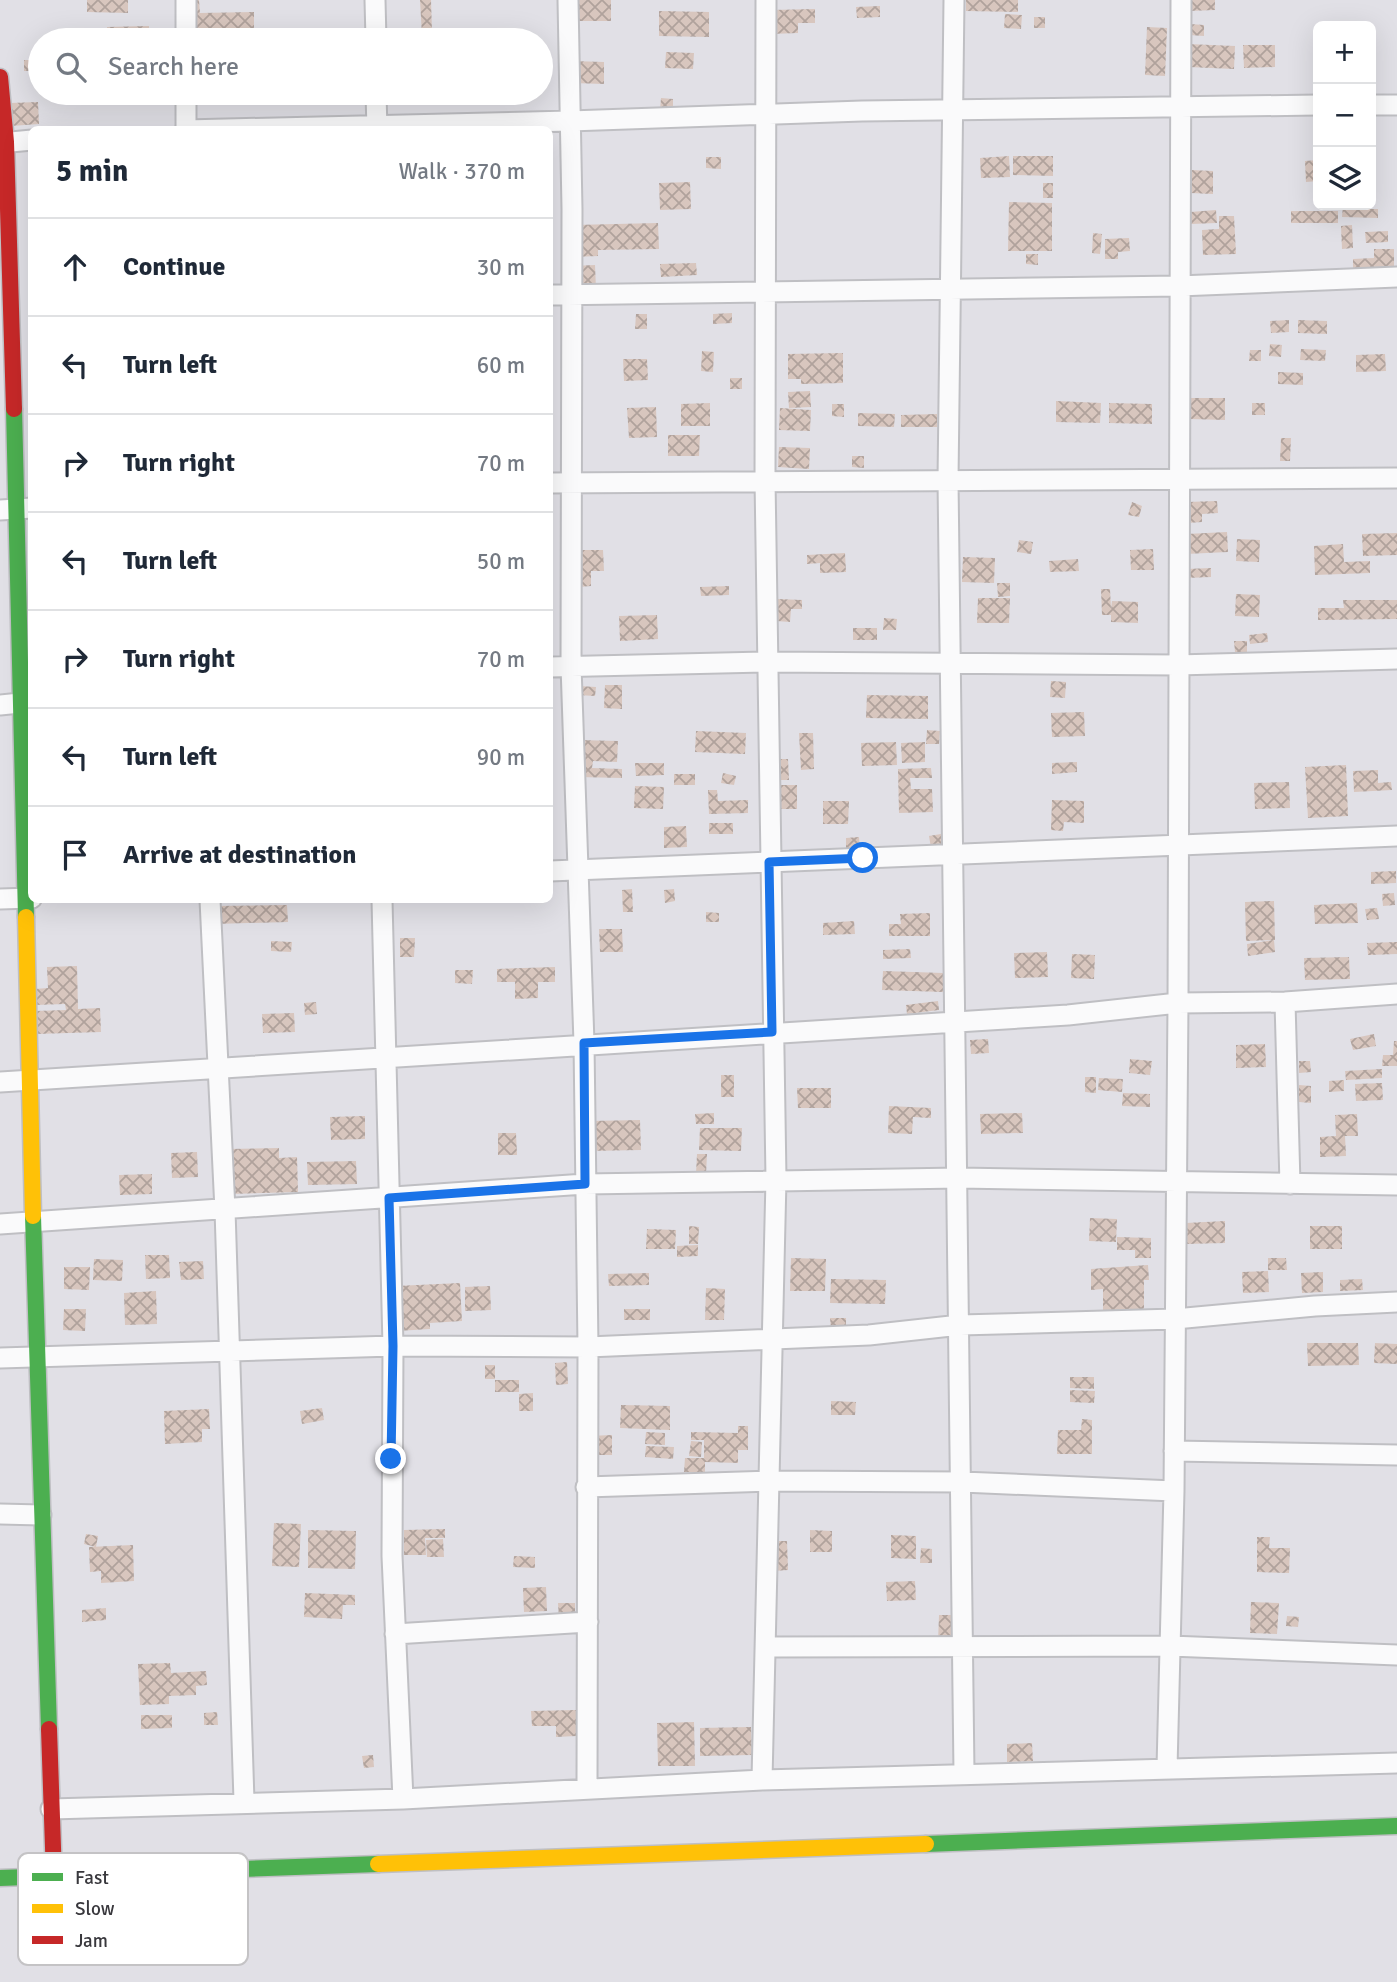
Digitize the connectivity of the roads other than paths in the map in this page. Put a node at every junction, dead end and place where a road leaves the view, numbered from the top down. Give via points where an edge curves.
1 (186, 0) edge
2 (375, 0) edge
3 (568, 0) edge
4 (765, 0) edge
5 (954, 0) edge
6 (1181, 0) edge
7 (186, 28) edge
8 (376, 28) edge
9 (0, 77) edge
10 (186, 105) edge
11 (376, 105) edge
12 (1178, 105) junction
13 (1313, 105) edge
14 (1376, 105) edge
15 (1397, 105) edge
16 (954, 110) junction
17 (765, 113) junction
18 (570, 121) junction
19 (186, 126) edge
20 (377, 126) edge
21 (432, 126) edge
22 (28, 140) edge
23 (3, 143) edge
24 (1397, 277) edge
25 (1179, 286) junction
26 (950, 288) junction
27 (766, 291) junction
28 (553, 295) edge
29 (571, 295) junction
30 (28, 318) edge
31 (6, 320) edge
32 (1178, 478) junction
33 (1397, 478) edge
34 (765, 480) junction
35 (948, 480) junction
36 (572, 481) junction
37 (553, 483) edge
38 (16, 509) edge
39 (1397, 659) edge
40 (950, 661) junction
41 (767, 662) junction
42 (1177, 665) junction
43 (571, 666) junction
44 (553, 667) edge
45 (27, 702) edge
46 (0, 705) edge
47 (28, 800) edge
48 (1397, 836) edge
49 (1179, 843) junction
50 (954, 852) junction
51 (769, 862) junction
52 (577, 870) junction
53 (553, 871) edge
54 (28, 898) edge
55 (0, 899) edge
56 (29, 903) edge
57 (210, 903) edge
58 (382, 903) edge
59 (1397, 994) edge
60 (1285, 1002) junction
61 (1178, 1003) junction
62 (955, 1022) junction
63 (772, 1032) junction
64 (584, 1043) junction
65 (386, 1058) junction
66 (218, 1067) junction
67 (30, 1081) junction
68 (0, 1082) edge
69 (959, 1178) junction
70 (776, 1179) junction
71 (1175, 1180) junction
72 (585, 1184) junction
73 (1290, 1184) junction
74 (1397, 1185) edge
75 (389, 1198) junction
76 (225, 1210) junction
77 (0, 1224) edge
78 (34, 1224) junction
79 (1397, 1302) edge
80 (1175, 1319) junction
81 (960, 1325) junction
82 (772, 1338) junction
83 (393, 1346) junction
84 (588, 1347) junction
85 (229, 1350) junction
86 (36, 1357) junction
87 (0, 1358) edge
88 (1174, 1451) junction
89 (1397, 1455) edge
90 (771, 1481) junction
91 (962, 1482) junction
92 (586, 1486) junction
93 (1174, 1491) junction
94 (0, 1514) edge
95 (41, 1515) junction
96 (588, 1622) junction
97 (395, 1633) junction
98 (964, 1645) junction
99 (1170, 1646) junction
100 (767, 1647) junction
101 (1397, 1655) edge
102 (1397, 1763) edge
103 (1167, 1768) junction
104 (964, 1773) junction
105 (762, 1780) junction
106 (587, 1788) junction
107 (403, 1799) junction
108 (244, 1801) junction
109 (51, 1809) junction
110 (1397, 1826) edge
111 (53, 1853) edge
112 (248, 1870) edge
113 (0, 1878) edge
114 (18, 1878) edge

1 - 7 street
2 - 8 street
3 - 18 street
4 - 17 street
5 - 16 street
6 - 12 street
9 - 23 main road
10 - 19 street
11 - 20 street
12 - 13 street
12 - 16 street
12 - 25 street
14 - 15 street
16 - 17 street
16 - 26 street
17 - 18 street
17 - 27 street
18 - 21 street
18 - 29 street
22 - 23 street
23 - 31 main road
24 - 25 street
25 - 26 street
25 - 32 street
26 - 27 street
26 - 35 street
27 - 29 street
27 - 34 street
28 - 29 street
29 - 36 street
30 - 31 street
31 - 38 main road
32 - 33 street
32 - 35 street
32 - 42 street
34 - 35 street
34 - 36 street
34 - 41 street
35 - 40 street
36 - 37 street
36 - 43 street
38 - 45 main road
39 - 42 street
40 - 41 street
40 - 42 street
40 - 50 street
41 - 43 street
41 - 51 street
42 - 49 street
43 - 44 street
43 - 52 street
45 - 46 street
45 - 47 main road
48 - 49 street
49 - 50 street
49 - 61 street
50 - 51 street
50 - 62 street
51 - 52 street
51 - 63 street
52 - 53 street
52 - 64 street
54 - 55 street
56 - 67 main road
57 - 66 street
58 - 65 street
59 - 60 street
60 - 61 street
60 - 73 street
61 - 62 street
61 - 71 street
62 - 63 street
62 - 69 street
63 - 64 street
63 - 70 street
64 - 65 street
64 - 72 street
65 - 66 street
65 - 75 street
66 - 67 street
66 - 76 street
67 - 68 street
67 - 78 main road
69 - 70 street
69 - 71 street
69 - 81 street
70 - 72 street
70 - 82 street
71 - 73 street
71 - 80 street
72 - 75 street
72 - 84 street
73 - 74 street
75 - 76 street
75 - 83 street
76 - 78 street
76 - 85 street
77 - 78 street
78 - 86 main road
79 - 80 street
80 - 81 street
80 - 88 street
81 - 82 street via 869,1335
81 - 91 street
82 - 84 street
82 - 90 street
83 - 84 street
83 - 85 street
83 - 97 street
84 - 92 street
85 - 86 street
85 - 108 street
86 - 87 street
86 - 95 main road
88 - 89 street
88 - 93 street
90 - 91 street
90 - 92 street
90 - 100 street
91 - 93 street
91 - 98 street
92 - 96 street
93 - 99 street
94 - 95 street
95 - 109 main road
96 - 97 street
96 - 106 street
97 - 107 street
98 - 99 street
98 - 100 street
98 - 104 street
99 - 101 street
99 - 103 street
100 - 105 street
102 - 103 street
103 - 104 street
104 - 105 street
105 - 106 street
106 - 107 street
107 - 108 street
108 - 109 street
109 - 111 main road
110 - 112 main road
113 - 114 main road

